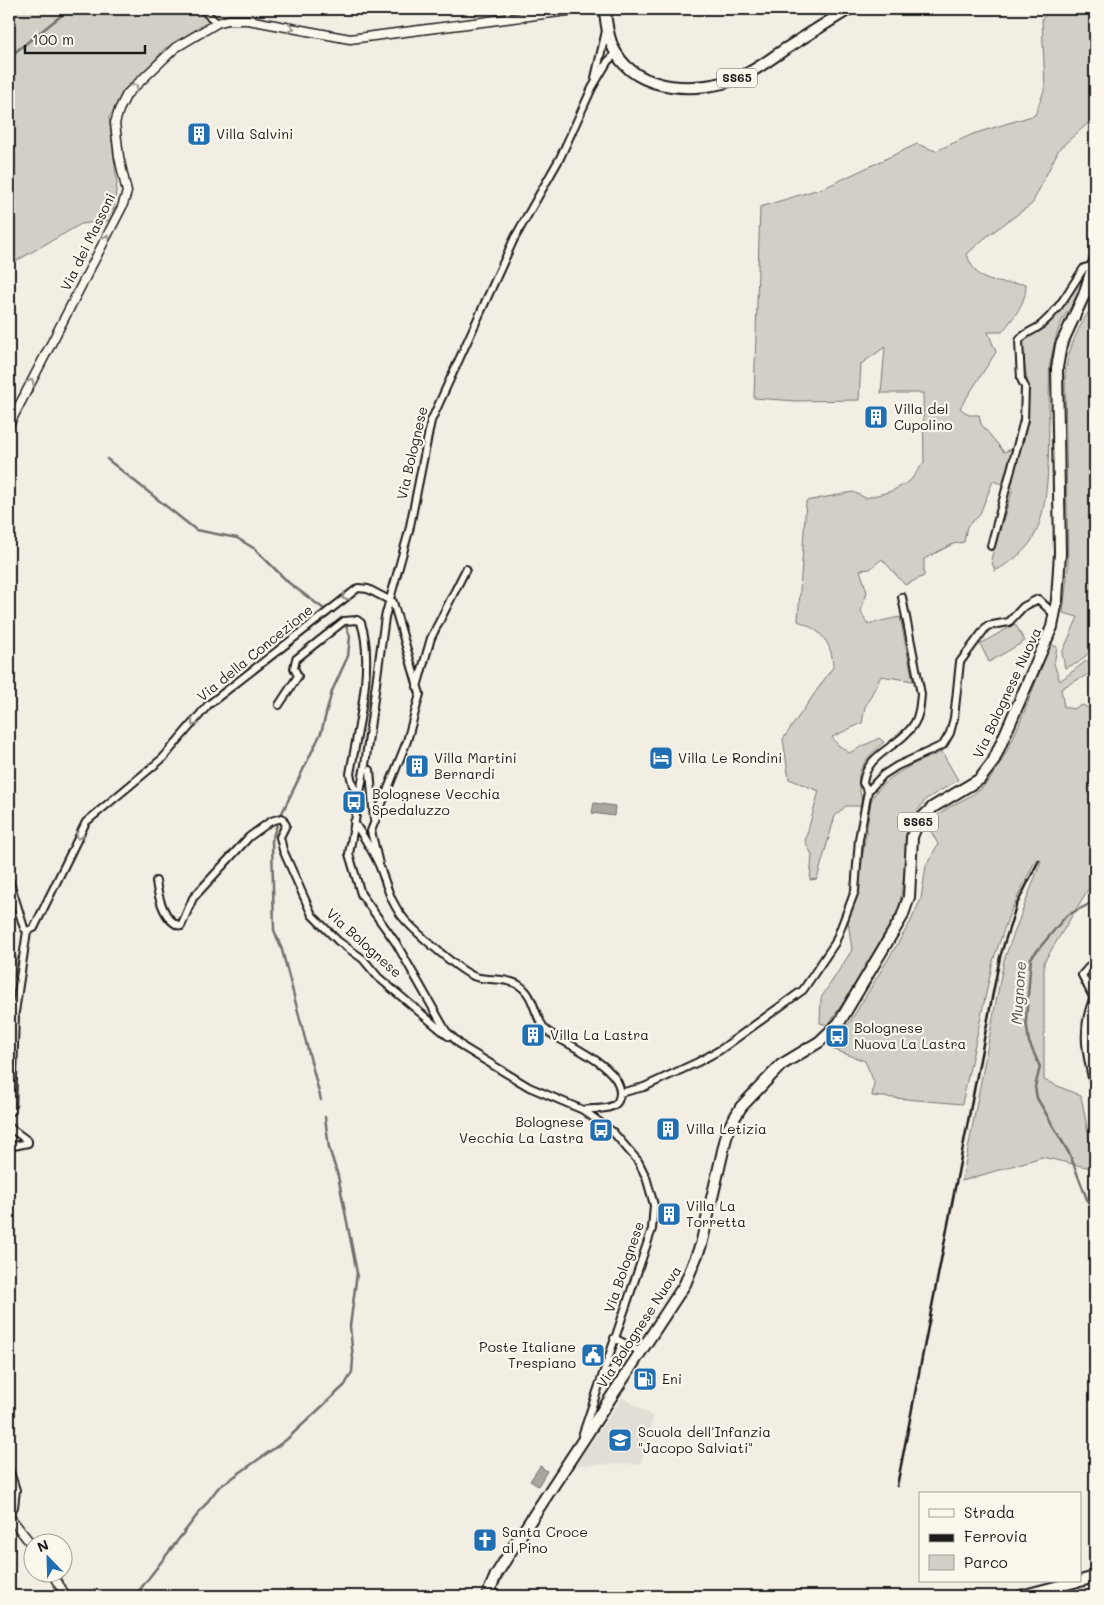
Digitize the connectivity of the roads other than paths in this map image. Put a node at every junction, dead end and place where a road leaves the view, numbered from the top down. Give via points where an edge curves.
1 (202, 9) edge
2 (583, 9) edge
3 (605, 9) edge
4 (848, 9) edge
5 (217, 23) junction
6 (607, 26) junction
7 (602, 52) junction
8 (614, 56) junction
9 (592, 88) junction
10 (1095, 262) edge
11 (1093, 278) edge
12 (9, 425) edge
13 (991, 546) dead end
14 (466, 569) dead end
15 (902, 597) dead end
16 (389, 598) junction
17 (1055, 615) junction
18 (417, 687) junction
19 (279, 705) dead end
20 (9, 750) edge
21 (9, 766) edge
22 (370, 770) dead end
23 (868, 791) junction
24 (359, 793) junction
25 (374, 821) junction
26 (354, 822) junction
27 (379, 864) junction
28 (9, 879) edge
29 (156, 881) dead end
30 (28, 931) junction
31 (1095, 960) edge
32 (1095, 1001) edge
33 (454, 1038) junction
34 (1095, 1082) edge
35 (620, 1093) junction
36 (583, 1110) junction
37 (12, 1112) dead end
38 (9, 1127) edge
39 (9, 1147) edge
40 (614, 1338) junction
41 (641, 1352) junction
42 (577, 1452) junction
43 (9, 1469) edge
44 (9, 1510) edge
45 (9, 1516) edge
46 (22, 1532) edge
47 (1095, 1577) edge
48 (1082, 1580) edge
49 (57, 1582) edge
50 (1075, 1582) edge
51 (66, 1596) edge
52 (487, 1596) edge
53 (1021, 1596) edge

1 - 5 street
5 -> 2 street, Via dei Massoni via 248,20 350,39
3 - 6 main road, Via Bolognese / SS65
4 - 8 main road, SS65 via 756,68 704,86 671,86 638,75
12 -> 5 street, Via dei Massoni via 122,207 127,192 114,123 127,94 175,48
6 - 7 street, Via Bolognese
6 - 8 main road, SS65
7 - 8 street
7 - 9 street, Via Bolognese
8 - 9 street, Via Bolognese
9 - 16 street, Via Bolognese via 560,158 514,239 431,421 409,531
10 - 11 main road, Via Bolognese Nuova / SS65
10 - 13 street via 1084,268 1067,298 1049,318 1021,336 1019,341 1021,379 1025,387 1024,420
11 - 17 main road, Via Bolognese Nuova / SS65 via 1062,345 1058,368 1060,553
14 - 18 street via 431,638
15 - 23 street via 921,694 920,709 914,725 867,766 863,783
16 - 18 street via 394,602
16 - 24 street, Via Bolognese
16 -> 30 street, Via della Concezione via 358,588 208,705 163,758 86,822 44,911 34,928
17 - 23 street via 1038,599 1023,607 1009,622 987,626 960,662 954,718 942,745 883,775
17 - 41 main road, Via Bolognese Nuova / SS65 via 993,762 980,779 933,807 918,822 912,837 910,897 902,917 839,1023 831,1033 787,1060 762,1082 728,1129 696,1261
18 - 25 street via 420,694 407,741
19 - 24 street via 298,676 294,668 296,659 344,622 357,620 361,623 366,669 350,774
20 - 21 street
22 - 25 street
23 - 35 street via 859,839 855,890 835,943 803,990 720,1050 644,1087
24 - 26 street, Via Bolognese
25 - 27 street via 371,831
26 - 27 street
26 - 33 street, Via Bolognese via 349,854 361,894 396,943 446,1031
27 - 35 street via 388,895 424,938 474,977 517,984 528,994 546,1030 596,1060 608,1071
28 - 30 street
29 - 33 street, Via Bolognese via 168,917 181,926 193,898 250,837 271,821 282,818 286,825 280,837 283,850 312,914 443,1034
30 - 37 street, Via della Concezione via 14,1012
31 - 32 street via 1082,975
32 - 34 main road via 1086,1042
33 - 36 street, Via Bolognese via 463,1047 529,1087
35 - 36 street via 613,1106
36 - 40 street, Via Bolognese via 613,1132 638,1161 654,1205 650,1238
38 - 39 street via 28,1143
40 - 41 street
40 - 42 street, Via Bolognese
41 - 42 main road, Via Bolognese Nuova
42 - 52 main road, Via Bolognese via 519,1538
43 - 44 street via 16,1490 14,1507
45 - 46 street
47 - 48 main road
49 - 51 street
50 - 53 main road

